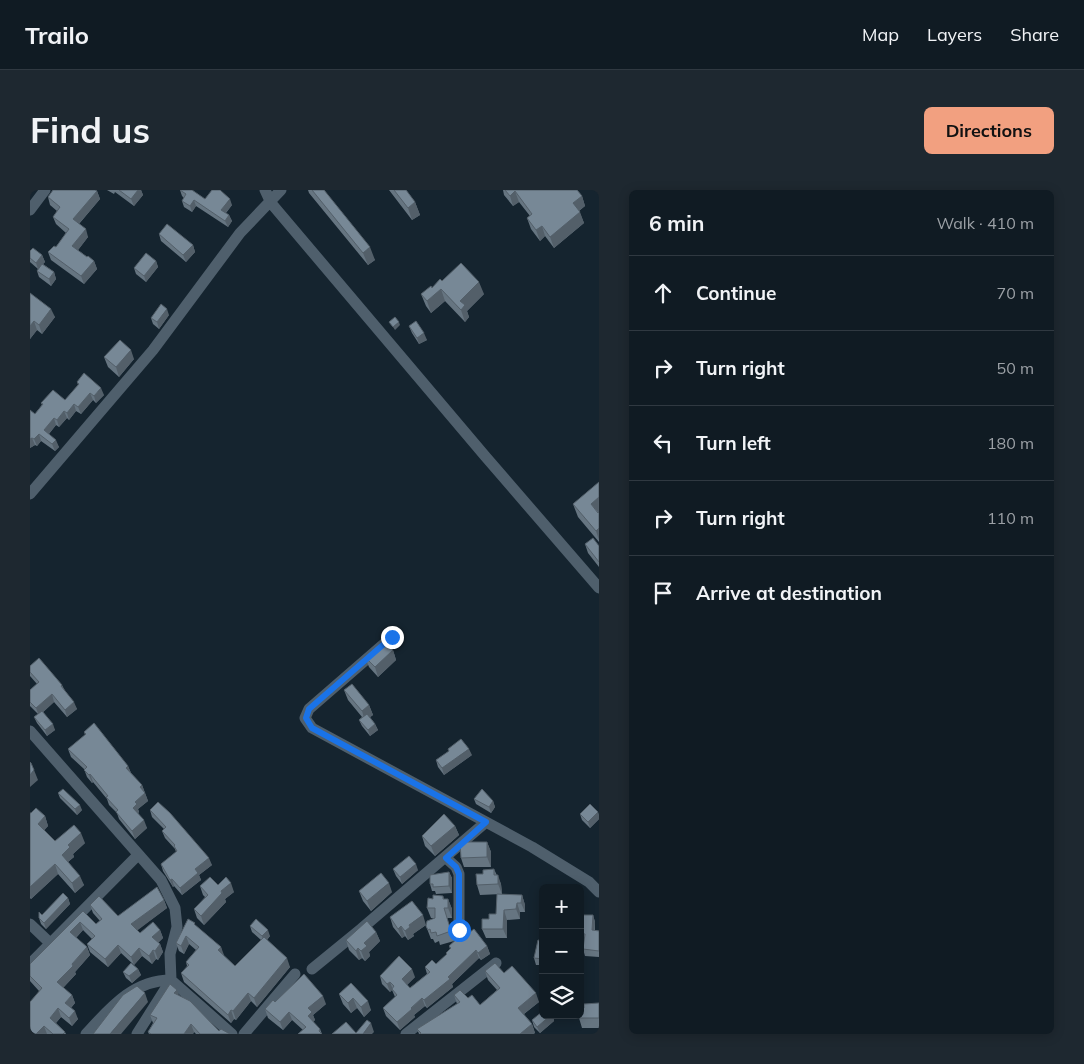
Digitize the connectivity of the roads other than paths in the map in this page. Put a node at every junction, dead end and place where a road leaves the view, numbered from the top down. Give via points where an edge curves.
1 (45, 190) edge
2 (265, 190) edge
3 (282, 190) edge
4 (271, 203) junction
5 (30, 210) edge
6 (30, 494) edge
7 (599, 588) edge
8 (392, 637) dead end
9 (30, 731) edge
10 (486, 822) junction
11 (138, 855) junction
12 (446, 858) junction
13 (599, 892) edge
14 (30, 924) edge
15 (459, 930) dead end
16 (50, 943) junction
17 (496, 963) edge
18 (30, 964) edge
19 (312, 968) dead end
20 (295, 974) dead end
21 (171, 980) junction
22 (86, 1034) edge
23 (137, 1034) edge
24 (232, 1034) edge
25 (244, 1034) edge
26 (406, 1034) edge

1 - 5 street
2 - 4 street
3 - 4 street
4 - 6 street via 240,233 153,350
4 - 7 street
8 - 10 street via 309,709 306,718 312,728
9 - 11 street
10 - 12 street
10 - 13 street via 590,882
11 - 16 street
11 - 21 street via 161,880 175,908 177,927 170,954
12 - 15 street via 459,874
12 - 19 street
14 - 16 street
16 - 18 street
17 - 26 street
20 - 25 street
21 - 22 street via 146,983 128,992
21 - 23 street
21 - 24 street

